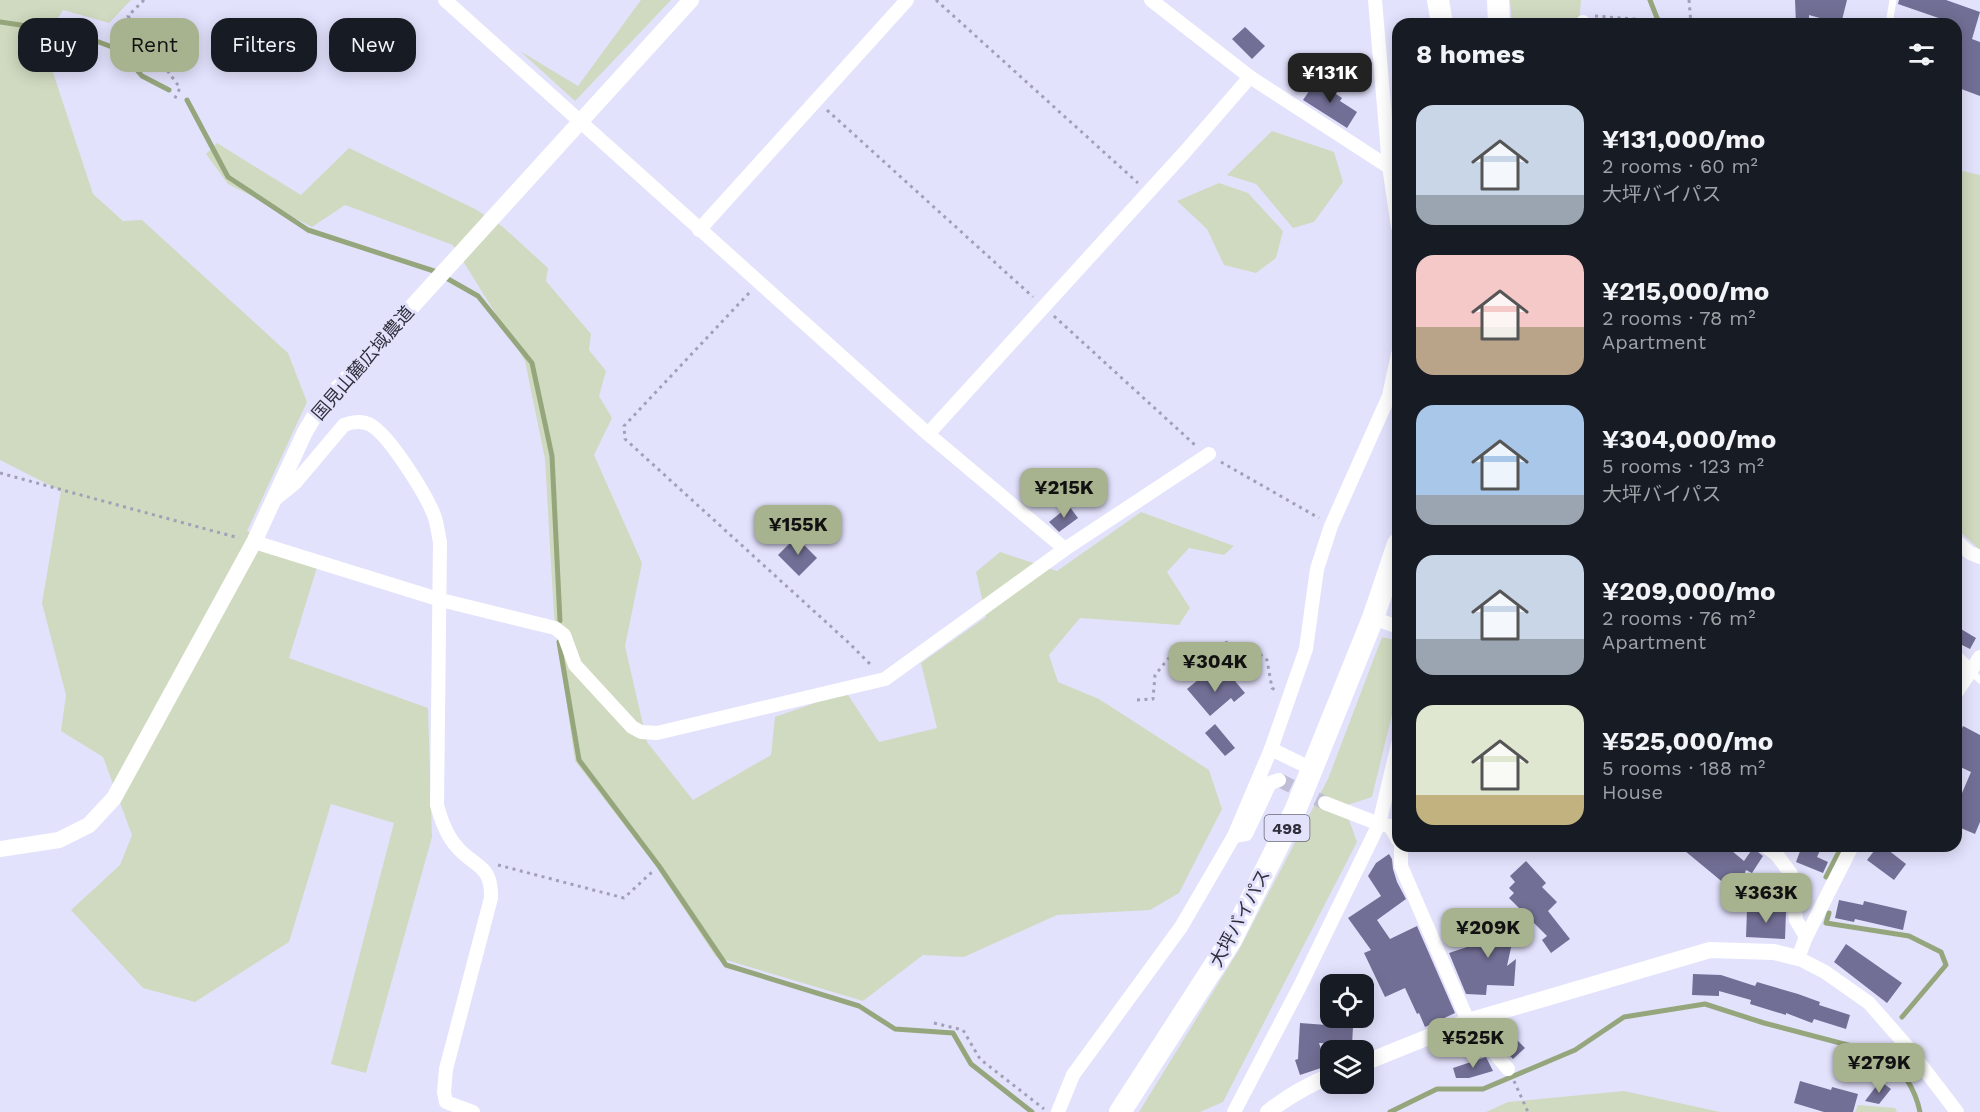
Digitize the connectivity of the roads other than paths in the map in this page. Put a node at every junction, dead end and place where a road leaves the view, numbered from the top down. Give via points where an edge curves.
1 (445, 0) edge
2 (691, 0) edge
3 (907, 0) edge
4 (1151, 0) edge
5 (1375, 0) edge
6 (1438, 0) edge
7 (1452, 0) edge
8 (1498, 0) edge
9 (1893, 0) edge
10 (1441, 18) edge
11 (1452, 18) edge
12 (1499, 18) edge
13 (1890, 18) edge
14 (1250, 77) junction
15 (579, 121) junction
16 (1392, 161) edge
17 (1392, 169) edge
18 (699, 230) junction
19 (1392, 382) edge
20 (928, 434) junction
21 (1209, 454) road end
22 (272, 501) junction
23 (254, 542) junction
24 (1962, 547) edge
25 (1065, 549) junction
26 (1980, 557) edge
27 (1392, 561) edge
28 (441, 600) junction
29 (1373, 618) junction
30 (1392, 625) edge
31 (1980, 657) edge
32 (1962, 663) edge
33 (1975, 676) edge
34 (1962, 688) edge
35 (1271, 749) junction
36 (1312, 769) junction
37 (1392, 769) edge
38 (1279, 780) dead end
39 (1325, 802) tunnel mouth
40 (1379, 824) junction
41 (1392, 830) edge
42 (1234, 836) junction
43 (0, 849) edge
44 (1401, 852) edge
45 (1774, 852) edge
46 (1849, 852) edge
47 (1806, 937) junction
48 (1798, 958) junction
49 (1468, 1021) junction
50 (1374, 1059) edge
51 (1508, 1069) dead end
52 (1320, 1081) edge
53 (473, 1112) edge
54 (1058, 1112) edge
55 (1120, 1112) edge
56 (1234, 1112) edge
57 (1268, 1112) edge
58 (1957, 1112) edge

1 - 15 street
2 - 15 street, 国見山麓広域農道
3 - 18 street
4 - 14 street
5 - 16 street
6 - 10 highway
7 - 11 highway
8 - 12 highway
9 - 13 lane
14 - 17 street
14 - 20 street
15 - 18 street
15 - 22 street, 国見山麓広域農道 via 318,410
18 - 20 street
19 - 35 street via 1331,526 1317,569 1306,649
20 - 25 street
21 - 25 street
22 - 23 street, 国見山麓広域農道
22 - 28 street via 295,483 344,425 368,423 380,431 420,486 434,517 440,542
23 - 28 street
23 - 43 street, 国見山麓広域農道 via 114,798 89,825 59,840
24 - 26 street
25 - 28 street via 885,679 657,733 632,727 575,665 564,635 555,628
27 - 29 highway, 大坪バイパス / 498
28 - 53 street via 437,805 443,826 456,847 485,871 492,883 446,1069 444,1092 446,1102
29 - 30 street
29 - 36 highway, 大坪バイパス / 498
31 - 33 street
32 - 33 street
33 - 34 street
35 - 36 street
35 - 42 street
36 - 55 highway, 大坪バイパス / 498 via 1231,940
37 - 40 street
38 - 42 street via 1270,783 1246,834
39 - 40 street
40 - 41 street
40 - 56 street
42 - 54 street via 1181,927 1073,1075
44 - 49 street via 1401,866
45 - 47 street via 1791,874 1796,920
46 - 47 street
47 - 48 street
48 - 49 street via 1774,952 1710,950
48 - 58 street via 1826,972 1869,1003
49 - 50 street
49 - 51 street
52 - 57 street

